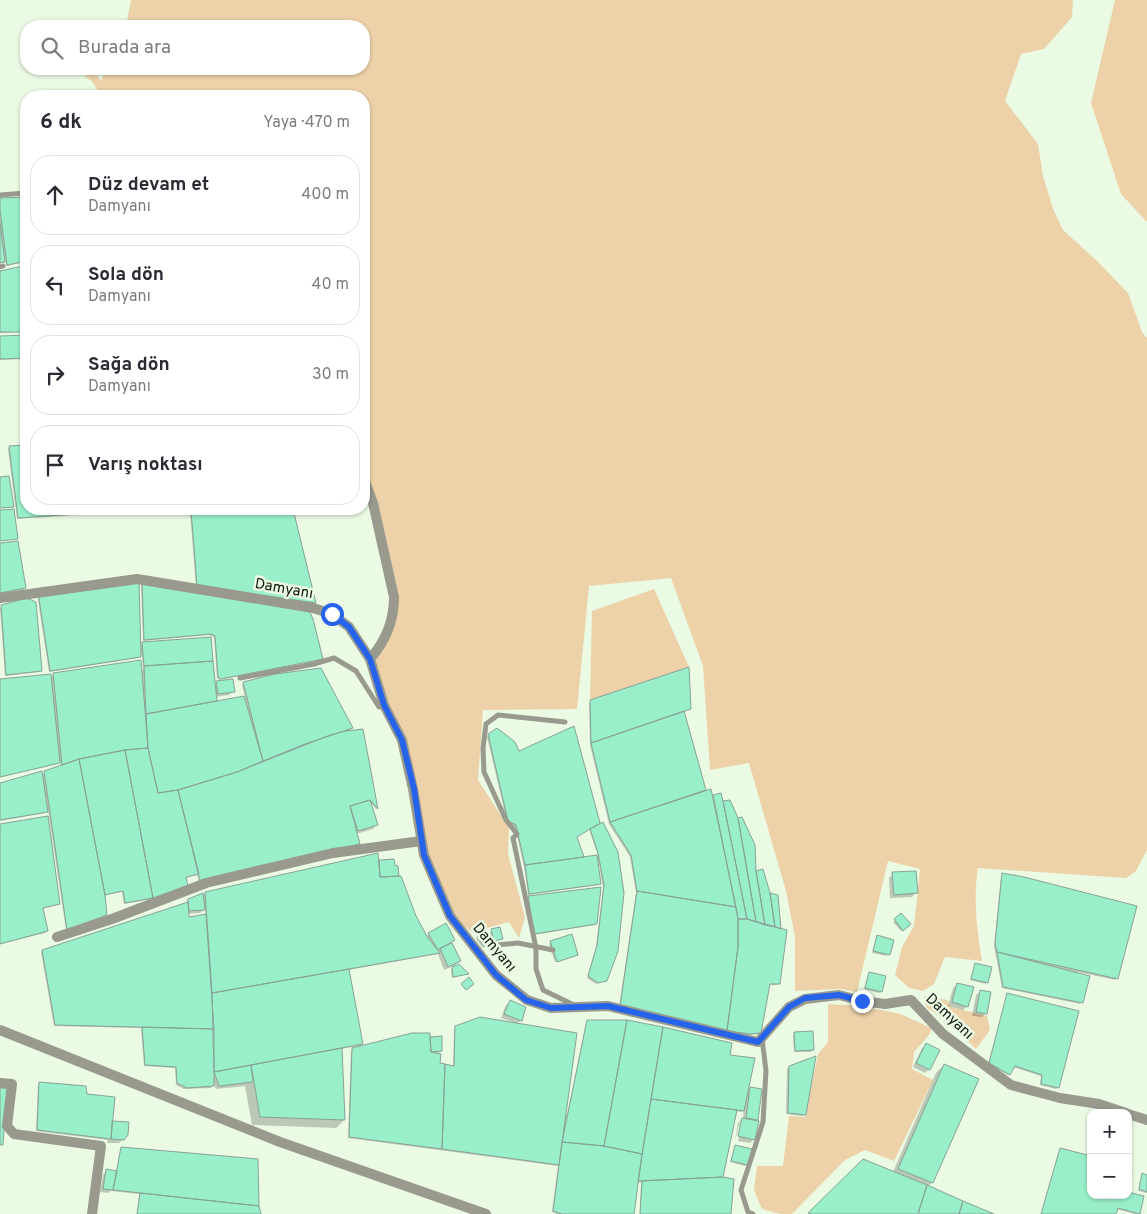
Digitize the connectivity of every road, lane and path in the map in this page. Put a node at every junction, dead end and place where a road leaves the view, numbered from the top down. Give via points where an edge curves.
1 (20, 193) edge
2 (0, 195) edge
3 (370, 495) edge
4 (0, 598) edge
5 (370, 659) junction
6 (240, 678) dead end
7 (384, 705) junction
8 (565, 722) dead end
9 (420, 841) junction
10 (57, 937) dead end
11 (496, 945) dead end
12 (536, 948) junction
13 (553, 950) dead end
14 (581, 1008) junction
15 (0, 1030) edge
16 (762, 1036) junction
17 (0, 1083) edge
18 (1114, 1109) edge
19 (1132, 1115) edge
20 (1147, 1120) edge
21 (92, 1214) edge
22 (486, 1214) edge
23 (753, 1214) edge

1 - 2 lane
3 - 5 street via 394,597 394,612 391,625
4 - 5 street, Damyanı via 137,579 313,608 332,614 349,627
5 - 7 street, Damyanı
6 - 7 lane via 334,658 356,671 379,707
7 - 9 street, Damyanı via 402,740 414,789
8 - 12 lane via 498,716 486,724 484,772 516,834 512,838 515,856
9 - 10 street via 334,853 206,883
9 - 14 street, Damyanı via 450,916 496,975 526,1000 551,1008
11 - 12 lane via 518,942
12 - 13 lane
12 - 14 lane via 536,969 543,990
14 - 16 street, Damyanı via 608,1006 758,1042
15 - 22 street via 280,1142
16 - 18 street, Damyanı via 789,1007 805,998 839,995 885,1004 911,1000 943,1034 1011,1085
16 - 23 lane via 766,1071 763,1122 741,1190 748,1212
17 - 21 street via 12,1084 7,1126 14,1134 101,1146
19 - 20 street, Damyanı

